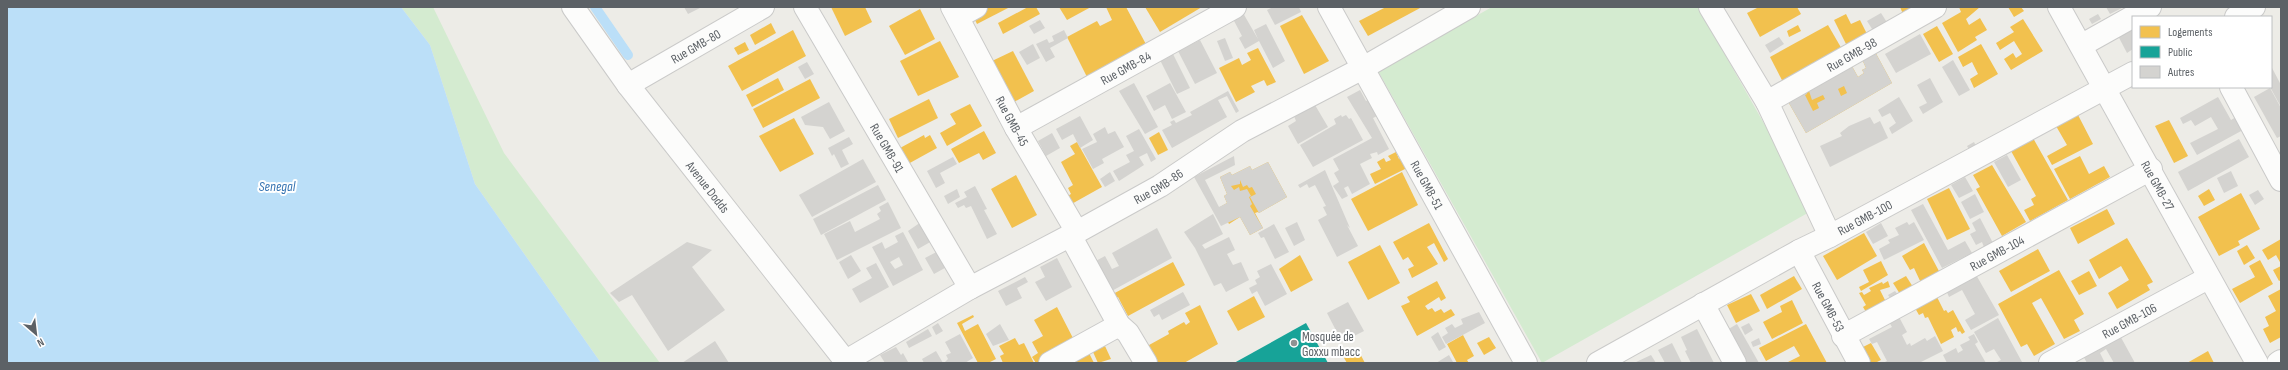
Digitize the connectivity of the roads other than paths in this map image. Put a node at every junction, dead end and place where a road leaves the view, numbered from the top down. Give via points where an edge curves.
1 (573, 7) edge
2 (763, 7) edge
3 (805, 7) edge
4 (1235, 7) edge
5 (1329, 7) edge
6 (1469, 7) edge
7 (1710, 7) edge
8 (1935, 7) edge
9 (2060, 7) edge
10 (2150, 7) edge
11 (2254, 7) edge
12 (962, 10) edge
13 (2134, 16) edge
14 (2238, 16) edge
15 (2132, 17) edge
16 (2082, 45) junction
17 (1363, 68) junction
18 (2132, 74) edge
19 (628, 85) junction
20 (2105, 88) junction
21 (2232, 88) edge
22 (1767, 102) junction
23 (1016, 128) junction
24 (2151, 169) junction
25 (2281, 180) edge
26 (1074, 234) junction
27 (1830, 236) junction
28 (1799, 251) junction
29 (2208, 278) junction
30 (970, 288) junction
31 (1703, 304) junction
32 (1119, 325) junction
33 (1843, 336) junction
34 (2281, 361) edge
35 (847, 362) edge
36 (1050, 363) edge
37 (1146, 363) edge
38 (1526, 363) edge
39 (1598, 363) edge
40 (1735, 363) edge
41 (1859, 363) edge
42 (2050, 363) edge
43 (2257, 363) edge
44 (2278, 363) edge

1 - 19 street, Avenue Dodds
2 - 19 street, Rue GMB-80
3 - 30 street, Rue GMB-91
4 - 23 street, Rue GMB-84
5 - 17 street, Rue GMB-51
6 - 17 street, Rue GMB-86
7 - 22 street
8 - 22 street, Rue GMB-98
9 - 16 street, Rue GMB-27
10 - 13 street
11 - 14 street
12 - 23 street, Rue GMB-45
15 - 16 street
16 - 20 street, Rue GMB-27
17 - 26 street, Rue GMB-86 via 1242,131 1160,186
17 - 38 street, Rue GMB-51
18 - 20 street, Rue GMB-100
19 - 35 street, Avenue Dodds
20 - 24 street, Rue GMB-27
20 - 27 street, Rue GMB-100
21 - 25 street
22 - 27 street
23 - 26 street, Rue GMB-45
24 - 29 street, Rue GMB-27
24 - 33 street, Rue GMB-104
26 - 30 street, Rue GMB-86
26 - 32 street, Rue GMB-45
27 - 28 street, Rue GMB-100
28 - 31 street, Rue GMB-100
28 - 33 street, Rue GMB-53
29 - 42 street, Rue GMB-106
29 - 43 street, Rue GMB-27
30 - 35 street, Rue GMB-86
31 - 39 street, Rue GMB-100
31 - 40 street
32 - 36 street
32 - 37 street, Rue GMB-45 via 1128,333
33 - 41 street, Rue GMB-53
34 - 44 street

